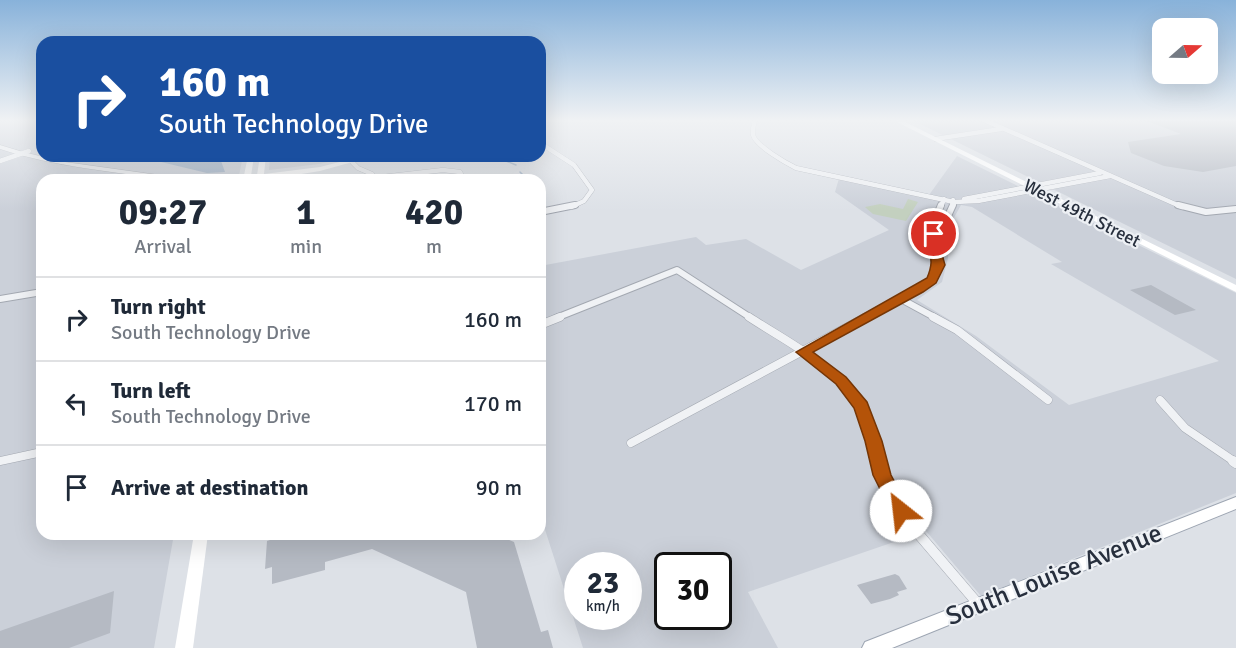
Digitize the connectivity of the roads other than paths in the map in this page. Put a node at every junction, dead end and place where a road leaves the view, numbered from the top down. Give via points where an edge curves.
1 (11, 150) edge
2 (551, 150) edge
3 (769, 150) edge
4 (957, 150) edge
5 (1050, 150) edge
6 (28, 151) joint
7 (36, 152) edge
8 (20, 153) junction
9 (36, 156) edge
10 (0, 160) edge
11 (68, 162) edge
12 (92, 162) edge
13 (352, 162) joint
14 (1101, 172) junction
15 (132, 174) edge
16 (161, 174) edge
17 (287, 174) edge
18 (372, 174) edge
19 (414, 174) edge
20 (461, 174) edge
21 (1110, 176) junction
22 (1033, 188) junction
23 (942, 199) junction
24 (954, 201) junction
25 (1236, 209) edge
26 (546, 211) edge
27 (934, 234) junction
28 (1236, 289) edge
29 (36, 293) edge
30 (0, 299) edge
31 (901, 299) junction
32 (546, 323) edge
33 (803, 352) junction
34 (1048, 400) dead end
35 (1160, 400) dead end
36 (631, 443) dead end
37 (36, 453) edge
38 (0, 461) edge
39 (1236, 463) edge
40 (1236, 502) edge
41 (200, 540) edge
42 (979, 605) junction
43 (184, 648) edge
44 (871, 648) edge

1 - 8 street
2 - 26 street via 574,165 592,190 589,198 579,204
3 - 23 street via 790,166
4 - 22 main road, West 49th Street
5 - 14 street
6 - 7 street
6 - 8 street
8 - 9 street
8 - 10 street
11 - 15 street
12 - 16 street
13 - 17 main road
13 - 18 street
14 - 21 street
14 - 22 street
19 - 20 street via 447,170
21 - 22 street
21 - 25 street via 1182,207 1206,212
22 - 24 street via 978,201
22 - 28 main road, West 49th Street
23 - 24 street
23 - 27 street via 933,223
24 - 27 street via 943,225
27 - 31 street via 939,265 936,275
29 - 30 street
31 - 33 street
31 - 34 street via 957,330
32 - 33 street via 676,270
33 - 36 street
33 - 42 street via 841,380 857,400 888,491 909,523
35 - 39 street via 1185,428
37 - 38 street
40 - 42 main road, South Louise Avenue
41 - 43 main road
42 - 44 main road, South Louise Avenue

